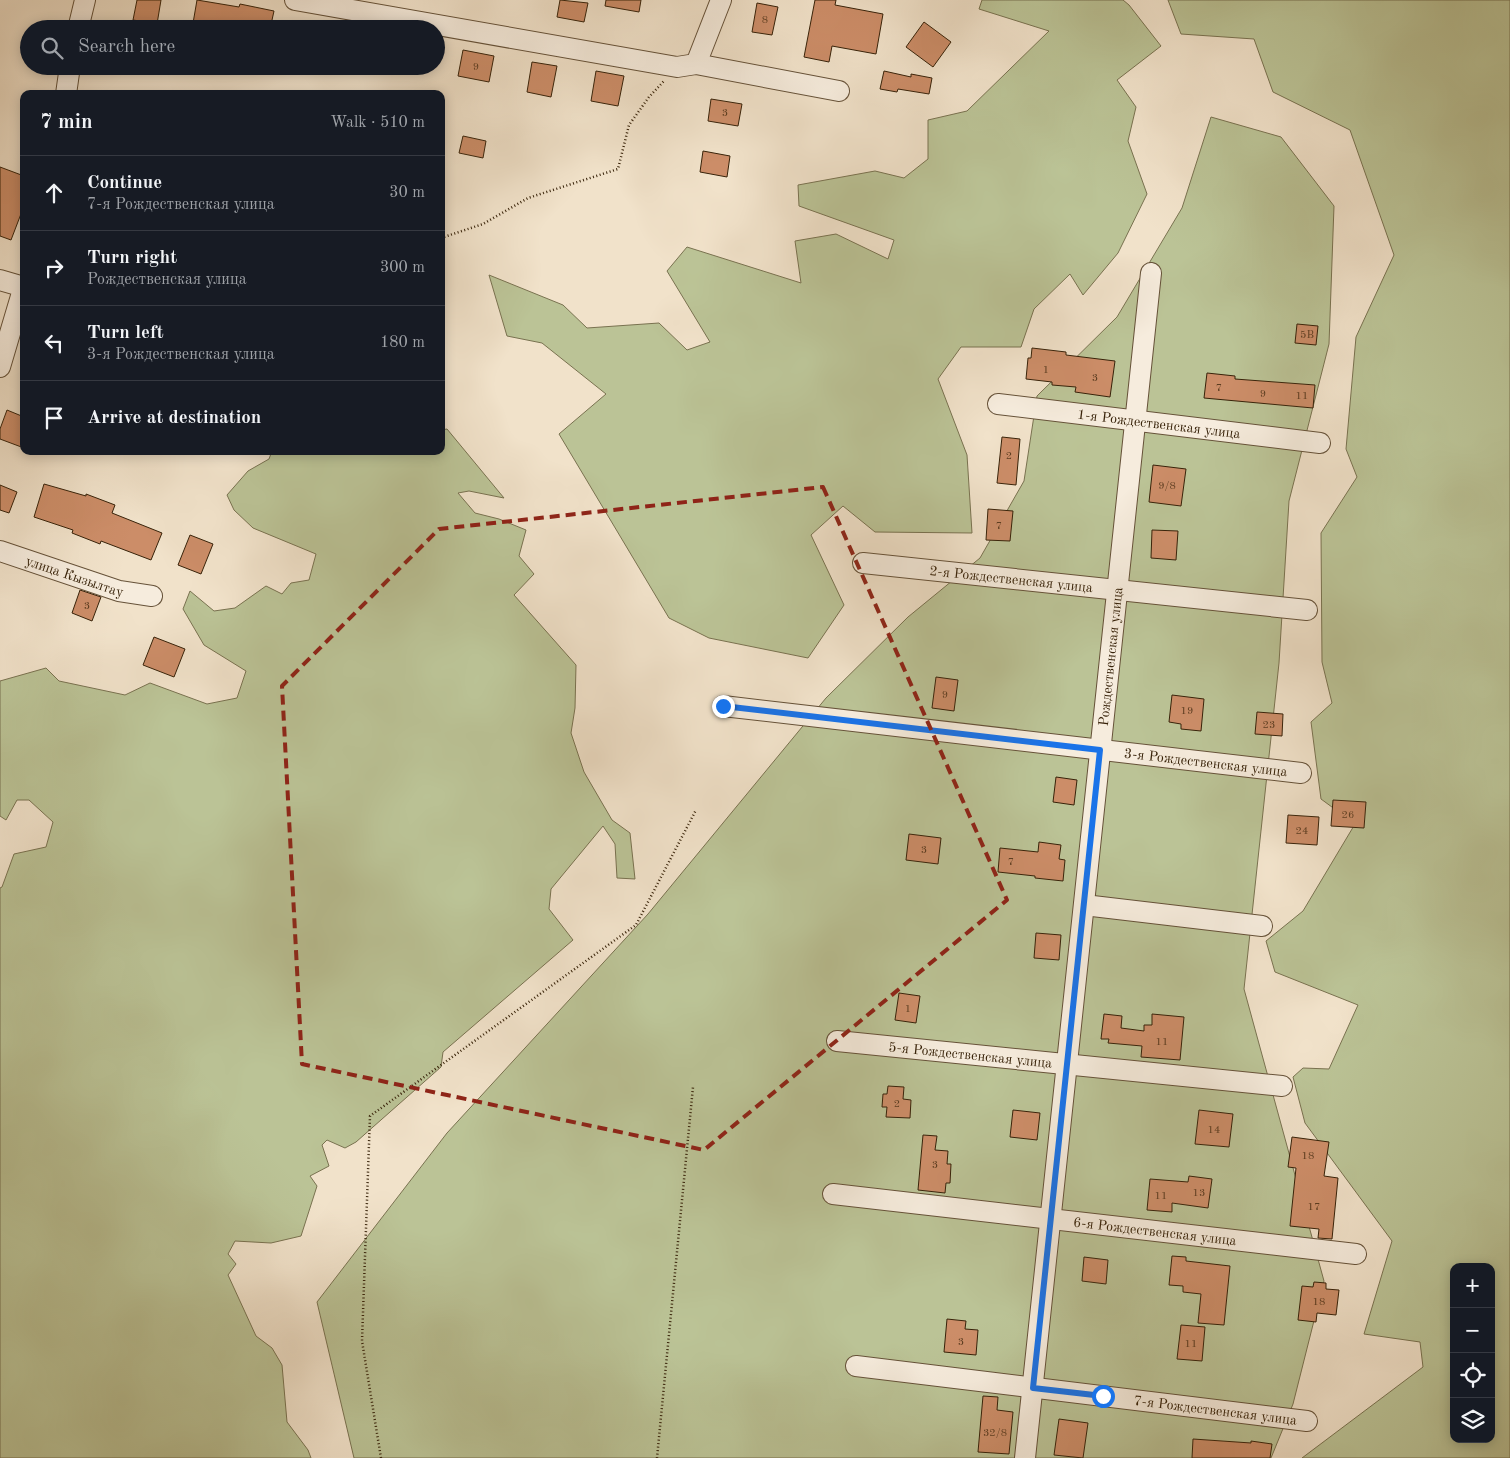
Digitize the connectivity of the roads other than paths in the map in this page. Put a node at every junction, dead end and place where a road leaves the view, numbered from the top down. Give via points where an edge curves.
1 (84, 0) edge
2 (295, 0) edge
3 (721, 0) edge
4 (80, 20) edge
5 (413, 20) edge
6 (445, 25) edge
7 (686, 66) junction
8 (69, 75) edge
9 (67, 90) edge
10 (839, 91) dead end
11 (1150, 273) dead end
12 (0, 280) edge
13 (20, 286) edge
14 (20, 300) edge
15 (0, 367) edge
16 (998, 404) dead end
17 (1135, 421) junction
18 (1320, 443) dead end
19 (0, 551) edge
20 (864, 563) dead end
21 (1117, 590) junction
22 (152, 596) dead end
23 (1307, 610) dead end
24 (723, 706) dead end
25 (1100, 750) junction
26 (1301, 773) dead end
27 (1084, 905) junction
28 (1262, 926) dead end
29 (836, 1041) dead end
30 (1067, 1064) junction
31 (1282, 1086) dead end
32 (834, 1194) dead end
33 (1051, 1219) junction
34 (1356, 1254) dead end
35 (856, 1366) dead end
36 (1033, 1388) junction
37 (1308, 1421) dead end
38 (1025, 1458) edge

1 - 4 street
2 - 5 street
3 - 7 street
6 - 7 street
7 - 10 street
8 - 9 street
11 - 17 street, Рождественская улица
12 - 13 street
14 - 15 street
16 - 17 street, 1-я Рождественская улица
17 - 18 street, 1-я Рождественская улица
17 - 21 street, Рождественская улица
19 - 22 street, улица Кызылтау via 119,590
20 - 21 street, 2-я Рождественская улица
21 - 23 street, 2-я Рождественская улица
21 - 25 street, Рождественская улица
24 - 25 street, 3-я Рождественская улица
25 - 26 street, 3-я Рождественская улица
25 - 27 street, Рождественская улица
27 - 28 street
27 - 30 street, Рождественская улица
29 - 30 street, 5-я Рождественская улица
30 - 31 street, 5-я Рождественская улица
30 - 33 street, Рождественская улица
32 - 33 street, 6-я Рождественская улица
33 - 34 street, 6-я Рождественская улица
33 - 36 street, Рождественская улица
35 - 36 street, 7-я Рождественская улица
36 - 37 street, 7-я Рождественская улица
36 - 38 street, Рождественская улица

